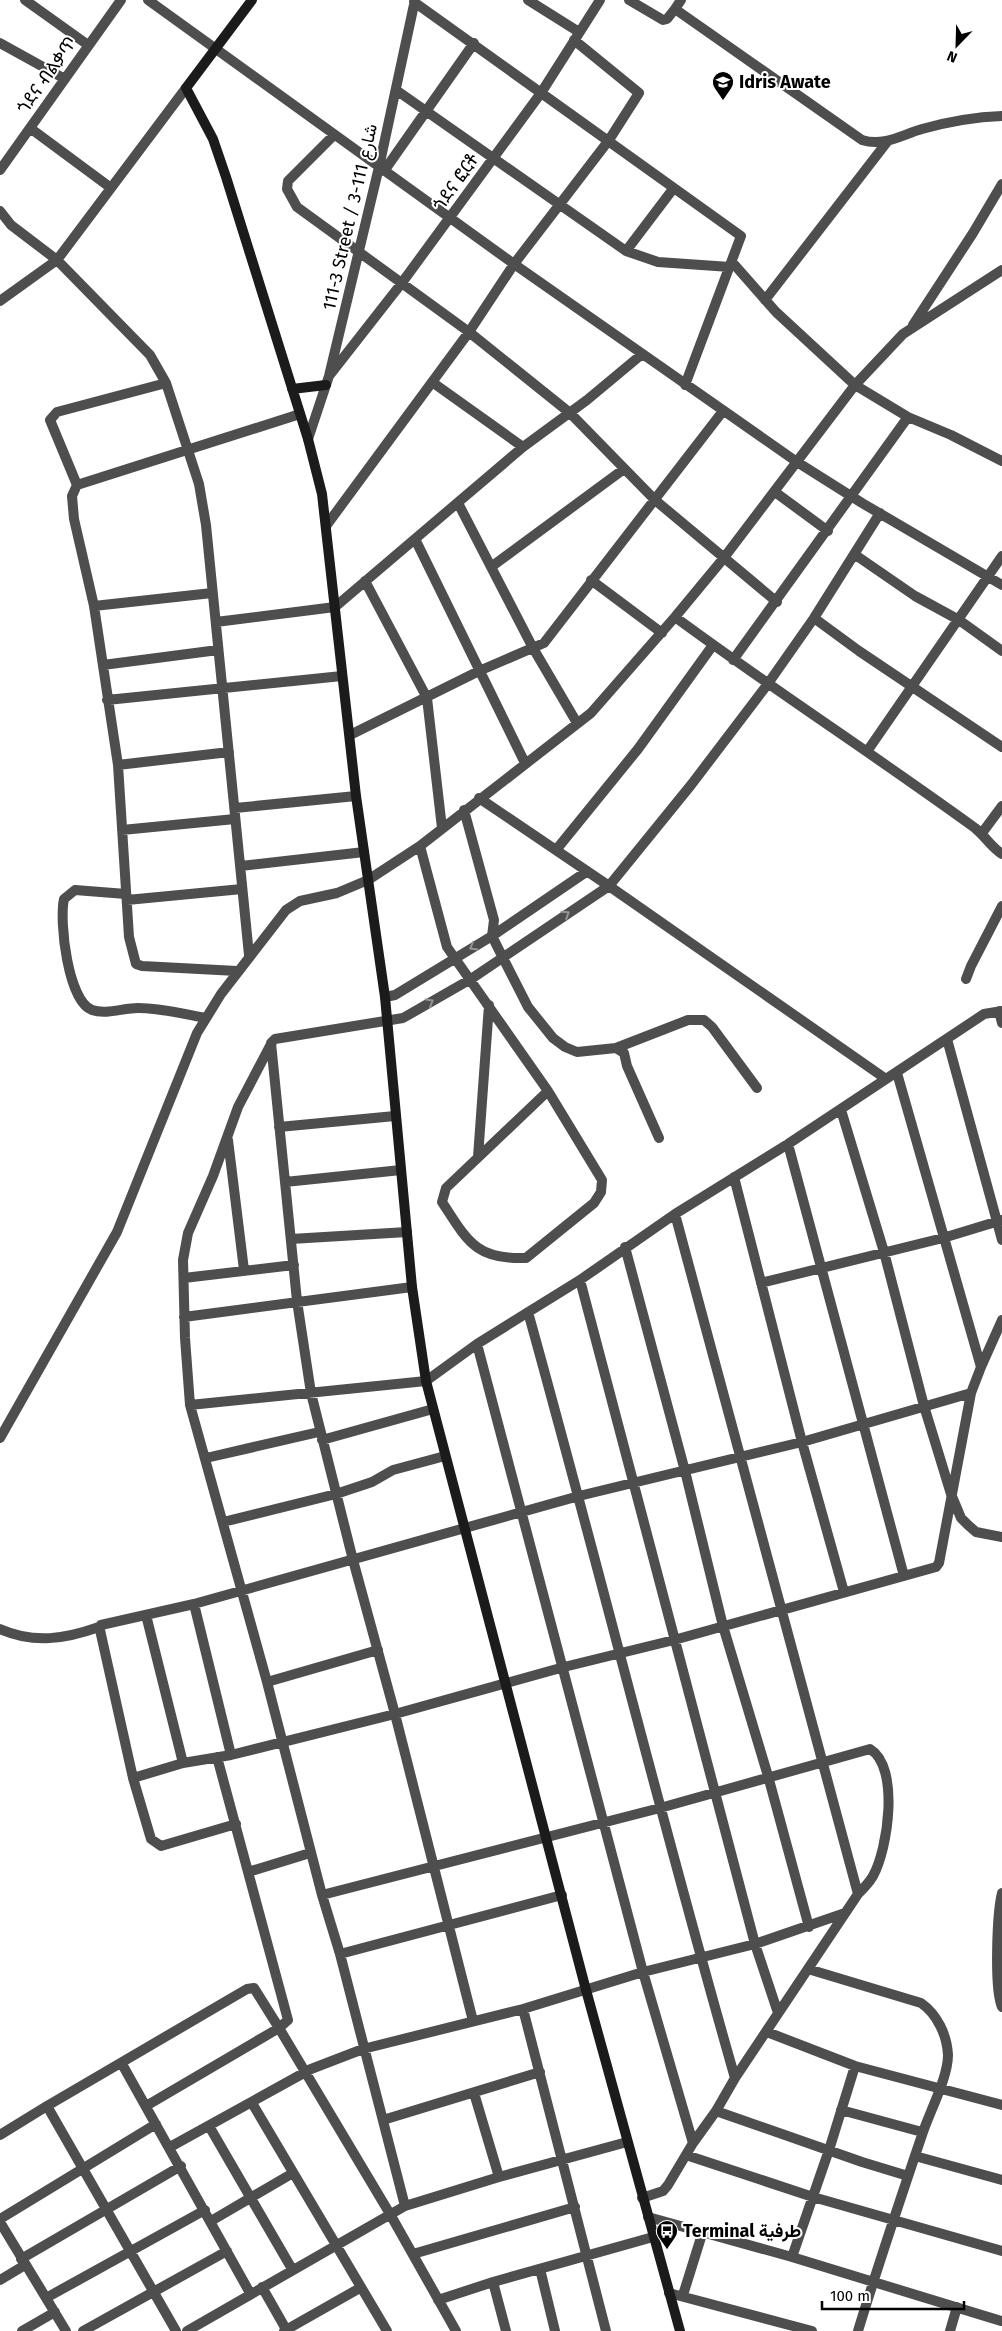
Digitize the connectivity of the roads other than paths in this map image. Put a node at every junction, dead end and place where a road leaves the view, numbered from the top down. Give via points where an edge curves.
1 (25, 0) edge
2 (121, 0) edge
3 (148, 0) edge
4 (252, 0) edge
5 (528, 0) edge
6 (600, 0) edge
7 (629, 0) edge
8 (414, 1) edge
9 (678, 4) edge
10 (577, 36) junction
11 (0, 43) edge
12 (474, 43) junction
13 (88, 45) junction
14 (216, 48) junction
15 (65, 79) junction
16 (186, 88) junction
17 (396, 90) junction
18 (541, 94) junction
19 (426, 110) junction
20 (1002, 116) edge
21 (30, 128) junction
22 (334, 135) junction
23 (609, 140) junction
24 (888, 142) junction
25 (493, 158) junction
26 (382, 169) junction
27 (0, 170) edge
28 (1002, 184) edge
29 (111, 188) junction
30 (673, 189) junction
31 (560, 205) junction
32 (0, 211) edge
33 (451, 217) junction
34 (626, 251) junction
35 (357, 252) junction
36 (57, 260) junction
37 (514, 264) junction
38 (731, 264) junction
39 (1002, 270) edge
40 (401, 284) junction
41 (765, 300) junction
42 (0, 302) edge
43 (910, 328) junction
44 (469, 332) junction
45 (641, 355) junction
46 (328, 381) junction
47 (432, 382) junction
48 (166, 383) junction
49 (685, 385) junction
50 (855, 385) junction
51 (292, 389) junction
52 (723, 411) junction
53 (570, 413) junction
54 (300, 414) junction
55 (908, 417) junction
56 (308, 439) junction
57 (523, 447) junction
58 (188, 451) junction
59 (1002, 461) edge
60 (797, 462) junction
61 (624, 469) junction
62 (77, 485) junction
63 (775, 492) junction
64 (851, 496) junction
65 (655, 500) junction
66 (458, 504) junction
67 (880, 513) junction
68 (326, 526) junction
69 (828, 531) junction
70 (416, 541) junction
71 (854, 554) junction
72 (1002, 556) edge
73 (723, 559) junction
74 (491, 567) junction
75 (988, 575) junction
76 (591, 580) junction
77 (365, 581) junction
78 (1002, 585) edge
79 (212, 593) junction
80 (777, 602) junction
81 (94, 606) junction
82 (335, 607) junction
83 (675, 617) junction
84 (814, 618) junction
85 (959, 620) junction
86 (216, 622) junction
87 (662, 632) junction
88 (713, 645) junction
89 (533, 648) junction
90 (218, 650) junction
91 (1002, 651) edge
92 (733, 660) junction
93 (103, 665) junction
94 (479, 671) junction
95 (342, 676) junction
96 (767, 684) junction
97 (914, 686) junction
98 (222, 688) junction
99 (427, 698) junction
100 (107, 700) junction
101 (577, 723) junction
102 (350, 735) junction
103 (1002, 747) edge
104 (868, 750) junction
105 (228, 752) junction
106 (525, 762) junction
107 (118, 765) junction
108 (356, 796) junction
109 (479, 798) junction
110 (1002, 806) edge
111 (235, 808) junction
112 (464, 810) junction
113 (236, 820) junction
114 (442, 828) junction
115 (122, 830) junction
116 (982, 833) junction
117 (420, 846) junction
118 (556, 850) junction
119 (364, 852) junction
120 (1002, 854) edge
121 (241, 866) junction
122 (586, 872) junction
123 (368, 880) junction
124 (609, 886) junction
125 (242, 889) junction
126 (127, 897) junction
127 (1002, 906) edge
128 (492, 936) junction
129 (249, 954) junction
130 (502, 956) junction
131 (454, 959) junction
132 (237, 971) junction
133 (471, 979) junction
134 (966, 979) dead end
135 (385, 997) junction
136 (489, 1004) junction
137 (1000, 1011) edge
138 (206, 1018) junction
139 (386, 1022) junction
140 (1002, 1023) edge
141 (947, 1039) junction
142 (271, 1043) junction
143 (616, 1048) junction
144 (897, 1073) junction
145 (886, 1079) junction
146 (757, 1088) dead end
147 (548, 1091) junction
148 (840, 1110) junction
149 (395, 1116) junction
150 (279, 1127) junction
151 (227, 1136) junction
152 (659, 1138) dead end
153 (788, 1144) junction
154 (478, 1157) junction
155 (401, 1170) junction
156 (734, 1177) junction
157 (285, 1182) junction
158 (675, 1214) junction
159 (999, 1220) edge
160 (407, 1232) junction
161 (291, 1238) junction
162 (943, 1238) junction
163 (1002, 1240) edge
164 (625, 1247) junction
165 (884, 1252) junction
166 (294, 1265) junction
167 (821, 1268) junction
168 (244, 1270) junction
169 (184, 1278) junction
170 (580, 1280) junction
171 (761, 1283) junction
172 (412, 1287) junction
173 (298, 1301) junction
174 (528, 1312) junction
175 (184, 1317) junction
176 (1002, 1320) edge
177 (477, 1344) junction
178 (981, 1366) junction
179 (426, 1381) junction
180 (311, 1393) junction
181 (972, 1393) junction
182 (190, 1405) junction
183 (924, 1406) junction
184 (433, 1409) junction
185 (864, 1425) junction
186 (321, 1436) junction
187 (0, 1438) edge
188 (802, 1442) junction
189 (444, 1456) junction
190 (740, 1457) junction
191 (206, 1458) junction
192 (685, 1471) junction
193 (634, 1483) junction
194 (336, 1494) junction
195 (951, 1494) junction
196 (579, 1496) junction
197 (524, 1514) junction
198 (223, 1522) junction
199 (464, 1529) junction
200 (1002, 1537) edge
201 (353, 1560) junction
202 (904, 1576) junction
203 (241, 1591) junction
204 (844, 1592) junction
205 (194, 1604) junction
206 (782, 1610) junction
207 (146, 1615) junction
208 (723, 1626) junction
209 (99, 1627) junction
210 (0, 1629) edge
211 (674, 1640) junction
212 (378, 1650) junction
213 (620, 1652) junction
214 (564, 1667) junction
215 (267, 1682) junction
216 (505, 1682) junction
217 (396, 1714) junction
218 (281, 1742) junction
219 (231, 1755) junction
220 (217, 1757) junction
221 (822, 1762) junction
222 (183, 1764) junction
223 (768, 1776) junction
224 (133, 1778) junction
225 (715, 1792) junction
226 (660, 1808) junction
227 (604, 1822) junction
228 (236, 1824) junction
229 (546, 1837) junction
230 (310, 1852) junction
231 (434, 1865) junction
232 (248, 1872) junction
233 (1002, 1892) edge
234 (858, 1894) junction
235 (322, 1895) junction
236 (562, 1895) junction
237 (845, 1913) junction
238 (449, 1926) junction
239 (809, 1927) junction
240 (756, 1944) junction
241 (340, 1954) junction
242 (700, 1957) junction
243 (808, 1970) junction
244 (643, 1972) junction
245 (586, 1990) junction
246 (1002, 2007) edge
247 (523, 2009) junction
248 (778, 2013) junction
249 (473, 2022) junction
250 (279, 2028) junction
251 (767, 2032) junction
252 (363, 2049) junction
253 (122, 2064) junction
254 (855, 2066) junction
255 (304, 2072) junction
256 (540, 2072) junction
257 (735, 2078) junction
258 (940, 2088) junction
259 (474, 2093) junction
260 (252, 2103) junction
261 (1002, 2105) edge
262 (46, 2106) junction
263 (146, 2106) junction
264 (841, 2110) junction
265 (716, 2111) junction
266 (383, 2120) junction
267 (156, 2124) junction
268 (210, 2126) junction
269 (922, 2132) junction
270 (0, 2135) edge
271 (627, 2142) junction
272 (693, 2143) junction
273 (170, 2147) junction
274 (829, 2150) junction
275 (686, 2155) junction
276 (915, 2156) junction
277 (562, 2158) junction
278 (181, 2166) junction
279 (84, 2170) junction
280 (292, 2173) junction
281 (908, 2176) junction
282 (499, 2177) junction
283 (1002, 2180) edge
284 (813, 2197) junction
285 (251, 2198) junction
286 (642, 2198) junction
287 (406, 2206) junction
288 (574, 2207) junction
289 (107, 2209) junction
290 (205, 2210) junction
291 (390, 2214) junction
292 (648, 2217) junction
293 (895, 2220) junction
294 (0, 2221) edge
295 (211, 2221) junction
296 (702, 2231) junction
297 (653, 2237) junction
298 (335, 2245) junction
299 (130, 2250) junction
300 (227, 2251) junction
301 (1002, 2251) edge
302 (413, 2254) junction
303 (587, 2256) junction
304 (792, 2257) junction
305 (23, 2262) junction
306 (292, 2269) junction
307 (540, 2269) junction
308 (0, 2280) edge
309 (493, 2282) junction
310 (873, 2283) junction
311 (262, 2287) junction
312 (360, 2288) junction
313 (154, 2292) junction
314 (250, 2293) junction
315 (669, 2293) junction
316 (683, 2295) junction
317 (46, 2298) junction
318 (438, 2300) junction
319 (957, 2307) junction
320 (55, 2312) junction
321 (1001, 2323) edge
322 (191, 2330) edge
323 (22, 2331) edge
324 (66, 2331) edge
325 (83, 2331) edge
326 (176, 2331) edge
327 (286, 2331) edge
328 (387, 2331) edge
329 (455, 2331) edge
330 (506, 2331) edge
331 (555, 2331) edge
332 (606, 2331) edge
333 (680, 2331) edge
334 (812, 2331) edge
335 (858, 2331) edge
336 (950, 2331) edge

1 - 13 street
2 - 13 street, ጎደና ብልቃጥ
3 - 14 street
4 - 14 main road
5 - 10 street
6 - 10 street, ጎደና ፎርቶ
7 - 9 street via 665,20
8 - 12 street
8 - 17 street, 111-3 Street / شارع 111-3
9 - 24 street via 862,140
10 - 18 street, ጎደና ፎርቶ
10 - 23 street via 640,91
11 - 15 street
12 - 18 street
12 - 19 street
13 - 15 street, ጎደና ብልቃጥ
14 - 16 main road
14 - 22 street
15 - 21 street, ጎደና ብልቃጥ
16 - 29 street
16 - 51 main road via 216,146
17 - 19 street
17 - 26 street, 111-3 Street / شارع 111-3
18 - 23 street
18 - 25 street, ጎደና ፎርቶ
19 - 25 street
19 - 26 street
20 - 24 street via 941,125
21 - 27 street, ጎደና ብልቃጥ
21 - 29 street
22 - 26 street
22 - 35 street via 288,181 287,189 297,207
23 - 30 street
23 - 31 street
24 - 41 street
25 - 31 street
25 - 33 street, ጎደና ፎርቶ
26 - 33 street
26 - 35 street, 111-3 Street / شارع 111-3
28 - 43 street
29 - 36 street
30 - 34 street
30 - 38 street via 741,236
31 - 34 street
31 - 37 street
32 - 36 street via 11,225
33 - 37 street
33 - 40 street, ጎደና ፎርቶ
34 - 38 street via 658,262
35 - 40 street
35 - 46 street, 111-3 Street / شارع 111-3
36 - 42 street
36 - 48 street via 150,355
37 - 44 street
37 - 45 street
38 - 41 street
38 - 49 street
39 - 43 street
40 - 44 street
40 - 46 street, ጎደና ፎርቶ
41 - 50 street
43 - 50 street
44 - 47 street
44 - 53 street
45 - 49 street
45 - 53 street
46 - 51 main road
46 - 56 street, 111-3 Street / شارع 111-3
47 - 57 street
47 - 68 street
48 - 58 street
48 - 62 street via 57,412 53,416 50,420 54,434
49 - 52 street
50 - 55 street
50 - 60 street
51 - 54 main road
52 - 60 street
52 - 65 street
53 - 57 street
53 - 61 street
54 - 56 main road
54 - 58 street
55 - 59 street
55 - 64 street
56 - 68 main road
57 - 66 street
58 - 62 street
58 - 79 street via 206,525
60 - 63 street
60 - 64 street
61 - 65 street
61 - 74 street
62 - 81 street via 72,496 74,519
63 - 69 street
63 - 73 street
64 - 67 street
64 - 69 street
65 - 73 street
65 - 76 street
66 - 70 street
66 - 74 street
67 - 71 street
67 - 75 street
68 - 82 main road
69 - 80 street
70 - 77 street
70 - 94 street
71 - 84 street
71 - 85 street via 914,596
72 - 75 street
73 - 80 street
73 - 83 street
74 - 89 street
75 - 78 street
75 - 85 street
76 - 87 street
76 - 89 street via 544,643
77 - 82 street
77 - 99 street
79 - 81 street
79 - 86 street
80 - 92 street
81 - 93 street
82 - 86 street
82 - 95 main road
83 - 87 street
83 - 88 street
84 - 96 street
84 - 97 street
85 - 91 street
85 - 97 street
86 - 90 street
87 - 101 street via 590,713
88 - 92 street
88 - 118 street via 638,749
89 - 94 street
89 - 101 street
90 - 93 street
90 - 98 street
92 - 96 street
93 - 100 street
94 - 99 street
94 - 106 street
95 - 98 street
95 - 102 main road
96 - 104 street
96 - 124 street
97 - 103 street
97 - 104 street
98 - 100 street
98 - 105 street
99 - 102 street
99 - 114 street
100 - 107 street
101 - 106 street
102 - 108 main road
104 - 116 street
105 - 107 street
105 - 111 street
106 - 109 street
107 - 115 street
108 - 111 street
108 - 119 main road
109 - 112 street
109 - 118 street
110 - 116 street
111 - 113 street
112 - 114 street
112 - 128 street via 494,920
113 - 115 street
113 - 121 street
114 - 117 street
115 - 126 street
116 - 120 street
117 - 123 street
117 - 131 street via 447,947
118 - 122 street
119 - 121 street
119 - 123 main road
121 - 125 street
122 - 124 street
122 - 128 street
123 - 129 street via 337,893 300,902 286,910
123 - 135 main road
130 -> 124 street
124 - 145 street
125 - 126 street
125 - 129 street
126 - 132 street via 129,937 139,966
126 - 138 street via 75,890 64,899 62,929 65,947 70,973 84,1005 96,1011 137,1008
127 - 134 street
128 - 130 street
128 -> 131 street
129 - 132 street
130 - 133 street
130 - 143 street via 528,1007 553,1038 577,1052
131 - 133 street
131 - 135 street via 395,995
132 - 138 street
133 - 136 street
139 -> 133 street via 403,1018
135 - 139 main road
136 - 147 street
136 - 154 street
137 - 140 street
137 - 141 street via 984,1014
138 - 187 street via 197,1033 118,1232
139 - 142 street via 276,1039
139 - 149 main road
141 - 144 street
141 - 159 street
142 - 150 street
142 - 151 street
143 - 146 street via 688,1020 704,1020
143 - 152 street via 624,1053
144 - 145 street
144 - 162 street
145 - 148 street
147 - 154 street
147 - 154 street via 602,1180 601,1192 594,1203 526,1258 514,1259 482,1251 468,1241 442,1202 446,1188
148 - 153 street
148 - 165 street
149 - 150 street
149 - 155 main road
150 - 157 street
151 - 168 street
151 - 169 street via 188,1233
153 - 156 street
153 - 167 street
155 - 157 street
155 - 160 main road
156 - 158 street
156 - 171 street
157 - 161 street
158 - 164 street
158 - 190 street
159 - 162 street
159 - 163 street
160 - 161 street
160 - 172 main road
161 - 166 street
162 - 165 street
162 - 178 street
164 - 170 street
164 - 192 street
165 - 167 street
165 - 183 street
166 - 168 street
166 - 173 street
167 - 171 street
167 - 185 street
168 - 169 street
169 - 175 street
170 - 174 street
170 - 193 street
171 - 188 street
172 - 173 street
172 - 179 main road
173 - 175 street
173 - 180 street
174 - 177 street
174 - 196 street
175 - 182 street
176 - 178 street
177 - 179 street
177 - 197 street
178 - 181 street
179 - 180 street
179 - 184 main road
180 - 182 street
180 - 186 street
181 - 183 street
181 - 195 street
182 - 191 street
183 - 185 street
183 - 195 street
184 - 186 street
184 - 189 main road
185 - 188 street
185 - 202 street
186 - 191 street
186 - 194 street
188 - 190 street
188 - 204 street
189 - 194 street via 394,1470 372,1482
189 - 199 main road
190 - 192 street
190 - 206 street
191 - 198 street
192 - 193 street
192 - 208 street
193 - 196 street
193 - 211 street
194 - 198 street
194 - 201 street
195 - 200 street via 961,1518 976,1532
195 - 202 street via 938,1565 932,1570
196 - 197 street
196 - 213 street
197 - 199 street
197 - 214 street
198 - 203 street
199 - 201 street
199 - 216 main road
201 - 203 street
201 - 212 street
202 - 204 street
203 - 205 street
203 - 215 street
204 - 206 street
205 - 207 street
205 - 219 street
206 - 208 street
206 - 221 street
207 - 209 street
207 - 222 street
208 - 211 street
208 - 223 street
209 - 210 street via 78,1635 48,1640
209 - 224 street
211 - 213 street
211 - 225 street
212 - 215 street
212 - 217 street
213 - 214 street
213 - 226 street
214 - 216 street
214 - 227 street
215 - 218 street
216 - 217 street
216 - 229 main road
217 - 218 street
217 - 231 street
218 - 219 street
218 - 230 street
219 - 220 street
220 - 222 street
220 - 228 street
221 - 223 street
221 - 234 street
221 - 234 street via 870,1749 883,1761 888,1790 886,1828 873,1877
222 - 224 street
223 - 225 street
223 - 239 street
224 - 228 street via 151,1839 161,1846
225 - 226 street
225 - 240 street
226 - 227 street
226 - 242 street
227 - 229 street
227 - 244 street
228 - 232 street
229 - 231 street
229 - 236 main road
230 - 232 street
230 - 235 street
231 - 235 street
231 - 238 street
232 - 250 street via 288,2018
233 - 246 street via 998,1966
234 - 237 street
235 - 241 street
236 - 238 street
236 - 245 main road
237 - 239 street
237 - 243 street
238 - 241 street
238 - 249 street
239 - 240 street
240 - 242 street
240 - 248 street
241 - 252 street
242 - 244 street
242 - 257 street
243 - 248 street
243 - 258 street via 910,1999 932,2010 948,2056
244 - 245 street
244 - 272 street
245 - 247 street
245 - 271 main road
247 - 249 street
247 - 256 street
248 - 251 street
249 - 252 street
250 - 253 street via 254,1988 250,1988
250 - 255 street
250 - 263 street
251 - 254 street
251 - 257 street
252 - 255 street
252 - 266 street
253 - 262 street
253 - 263 street
254 - 258 street
254 - 264 street
255 - 260 street
255 - 291 street
256 - 259 street
256 - 277 street
257 - 265 street
258 - 261 street
258 - 269 street
259 - 266 street
259 - 282 street
260 - 268 street
260 - 280 street
262 - 270 street
262 - 279 street
263 - 267 street
264 - 269 street
264 - 274 street
265 - 272 street
265 - 274 street
266 - 287 street
267 - 273 street
267 - 279 street
268 - 273 street
268 - 285 street
269 - 276 street
271 - 277 street
271 - 286 main road
272 - 275 street
273 - 278 street
274 - 281 street
274 - 284 street
275 - 284 street
275 - 286 street via 663,2192
276 - 281 street
276 - 283 street
277 - 282 street
277 - 288 street
278 - 289 street
278 - 290 street
279 - 289 street
279 - 294 street
280 - 285 street
280 - 298 street
281 - 293 street
282 - 287 street
284 - 293 street
284 - 304 street
285 - 295 street
285 - 306 street
286 - 292 main road
287 - 291 street
288 - 302 street
288 - 303 street
289 - 299 street
289 - 305 street
290 - 295 street
290 - 299 street
291 - 298 street
291 - 302 street
292 - 296 street
292 - 297 main road
293 - 301 street
293 - 310 street
294 - 305 street
295 - 300 street
296 - 304 street
296 - 316 street
297 - 303 street
297 - 315 main road
298 - 306 street
298 - 312 street
299 - 313 street
299 - 317 street
300 - 313 street
300 - 314 street
302 - 318 street
303 - 307 street
303 - 332 street
304 - 310 street
305 - 308 street
305 - 317 street
306 - 311 street
307 - 309 street
307 - 331 street
309 - 318 street
309 - 330 street
310 - 319 street
310 - 335 street
311 - 314 street
311 - 327 street
312 - 327 street
312 - 328 street
313 - 325 street
313 - 326 street
314 - 322 street
315 - 316 street
315 - 333 main road
316 - 334 street
317 - 320 street
318 - 329 street
319 - 321 street
319 - 336 street
320 - 323 street
320 - 324 street

